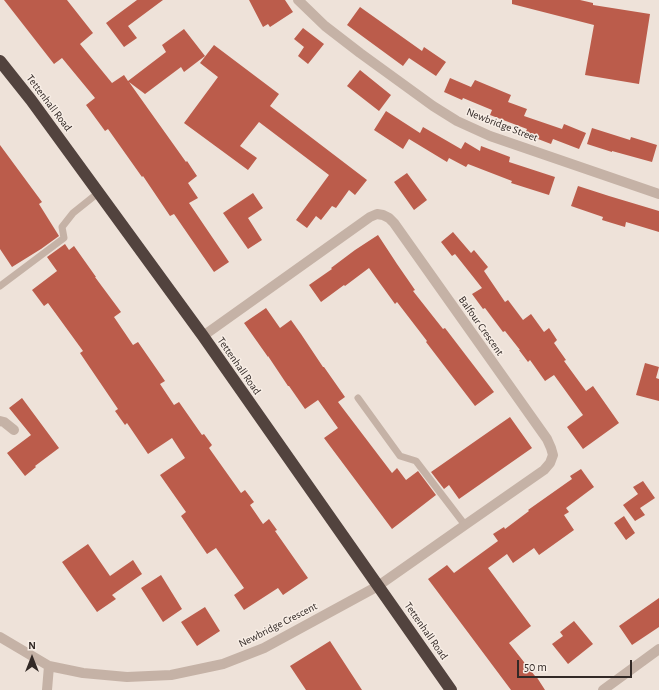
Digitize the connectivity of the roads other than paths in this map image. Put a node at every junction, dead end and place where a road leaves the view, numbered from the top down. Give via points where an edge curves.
1 (298, 0) edge
2 (0, 61) edge
3 (98, 193) junction
4 (659, 194) edge
5 (0, 286) edge
6 (203, 336) junction
7 (358, 398) dead end
8 (0, 421) edge
9 (14, 430) dead end
10 (464, 525) junction
11 (378, 586) junction
12 (0, 637) edge
13 (659, 649) edge
14 (49, 666) junction
15 (47, 690) edge
16 (451, 690) edge
17 (603, 690) edge

1 - 4 street, Newbridge Street via 325,26 360,53 457,121 490,136
2 - 3 highway, Tettenhall Road
3 - 5 lane via 73,213 62,227 64,238
3 - 6 highway, Tettenhall Road
6 - 10 street, Balfour Crescent via 370,217 377,214 390,218 547,440 553,455 544,470
6 - 11 highway, Tettenhall Road
7 - 10 lane via 400,456 416,461
8 - 9 street
10 - 11 street, Balfour Crescent
11 - 14 street, Newbridge Crescent via 264,648 223,664 171,675 127,677 83,673
11 - 16 highway, Tettenhall Road
12 - 14 street, Newbridge Crescent
13 - 17 street
14 - 15 street

